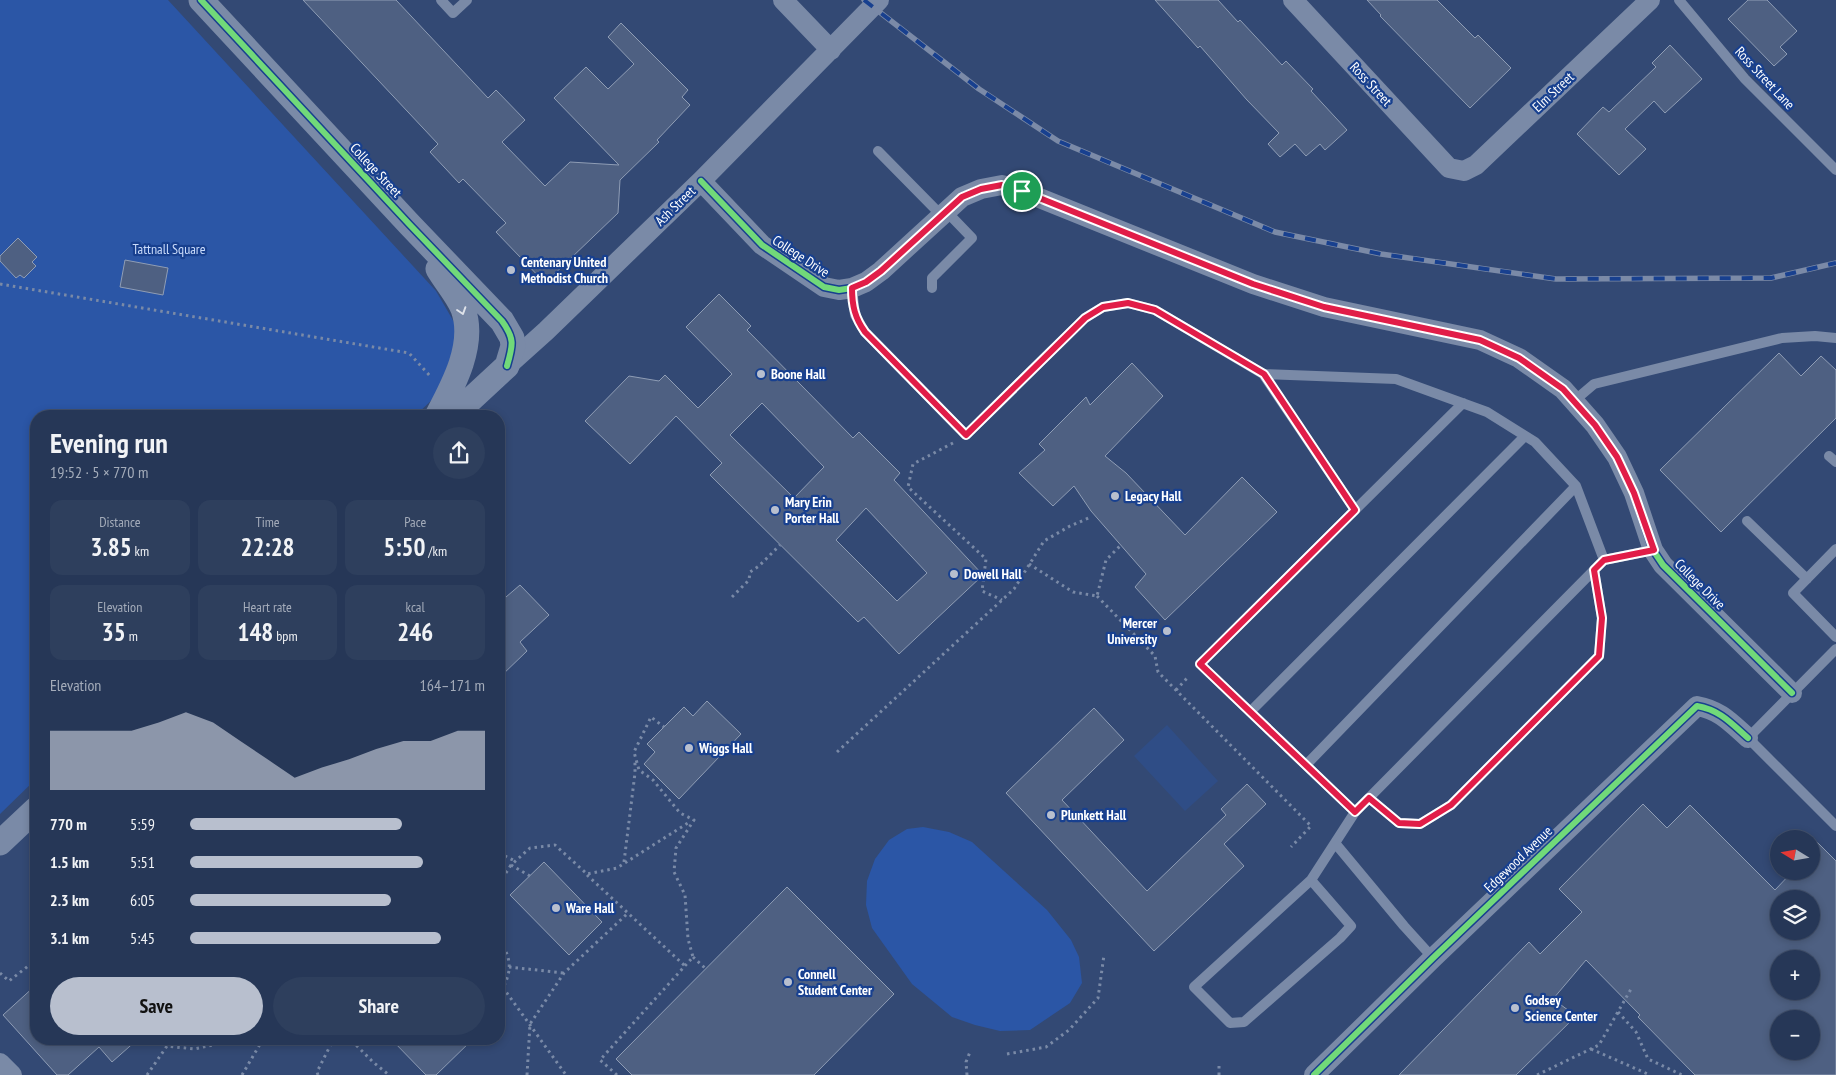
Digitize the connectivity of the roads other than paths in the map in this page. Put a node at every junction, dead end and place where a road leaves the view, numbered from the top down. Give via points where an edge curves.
1 (200, 0) edge
2 (442, 0) edge
3 (467, 0) edge
4 (783, 0) edge
5 (879, 0) edge
6 (1293, 0) edge
7 (1650, 0) edge
8 (1679, 0) edge
9 (831, 50) junction
10 (878, 150) dead end
11 (1449, 168) joint
12 (1836, 170) edge
13 (701, 181) junction
14 (943, 213) junction
15 (410, 225) junction
16 (852, 288) junction
17 (932, 288) dead end
18 (1836, 338) edge
19 (507, 366) junction
20 (1264, 374) junction
21 (1574, 401) junction
22 (1463, 403) junction
23 (446, 409) edge
24 (1526, 436) junction
25 (1576, 486) junction
26 (1355, 510) junction
27 (1747, 521) dead end
28 (1836, 549) edge
29 (1654, 550) junction
30 (1604, 560) junction
31 (1594, 570) junction
32 (1807, 579) junction
33 (1836, 637) edge
34 (1836, 649) edge
35 (1792, 693) junction
36 (1250, 712) junction
37 (1748, 738) junction
38 (1306, 765) junction
39 (1369, 798) junction
40 (1355, 812) junction
41 (30, 815) edge
42 (1836, 826) edge
43 (1335, 842) junction
44 (0, 843) edge
45 (1311, 880) junction
46 (1433, 958) junction
47 (0, 1063) edge
48 (12, 1075) edge
49 (1314, 1075) edge

1 - 15 street, College Street
2 - 3 lane via 453,13
4 - 9 street
5 - 9 street, Ash Street
6 - 11 street, Ross Street
7 - 11 street, Elm Street via 1476,165 1464,171
8 - 12 lane, Ross Street Lane via 1745,79
9 - 13 street, Ash Street
10 - 14 lane
13 - 16 street, College Drive via 762,245 824,287
13 - 19 street, Ash Street
14 - 16 street, College Drive via 881,271
14 - 17 lane via 972,238 932,278
14 - 21 street, College Drive via 962,197 1002,185 1253,284 1324,307 1480,340 1519,358 1563,389
15 - 19 street, College Street via 502,321 513,346
15 -> 23 street via 463,309 466,342 463,360
16 - 20 lane via 854,315 865,332 966,435 1066,335 1103,307 1128,303 1155,310
18 - 21 lane via 1782,338 1594,384
19 - 23 street
20 - 22 lane via 1396,379
20 - 26 lane
21 - 29 street, College Drive via 1617,457
22 - 24 lane via 1487,412
22 - 26 lane
24 - 25 lane
24 - 36 lane
25 - 30 lane
25 - 38 lane
26 - 36 lane via 1200,664
27 - 32 lane
28 - 32 lane
29 - 30 lane
29 - 35 street, College Drive via 1663,565
30 - 31 lane
31 - 39 lane
31 - 39 lane via 1602,618 1599,656 1451,805 1420,824 1399,823
32 - 33 lane via 1793,593
34 - 35 lane
35 - 37 lane
36 - 38 lane
37 - 42 lane
37 - 46 street, Edgewood Avenue via 1722,715 1697,706
38 - 40 lane
39 - 40 lane
40 - 43 lane
41 - 44 street
43 - 45 lane
43 - 46 lane
45 - 45 lane via 1351,926 1244,1022 1230,1023 1194,987
46 - 49 street, Edgewood Avenue
47 - 48 street

